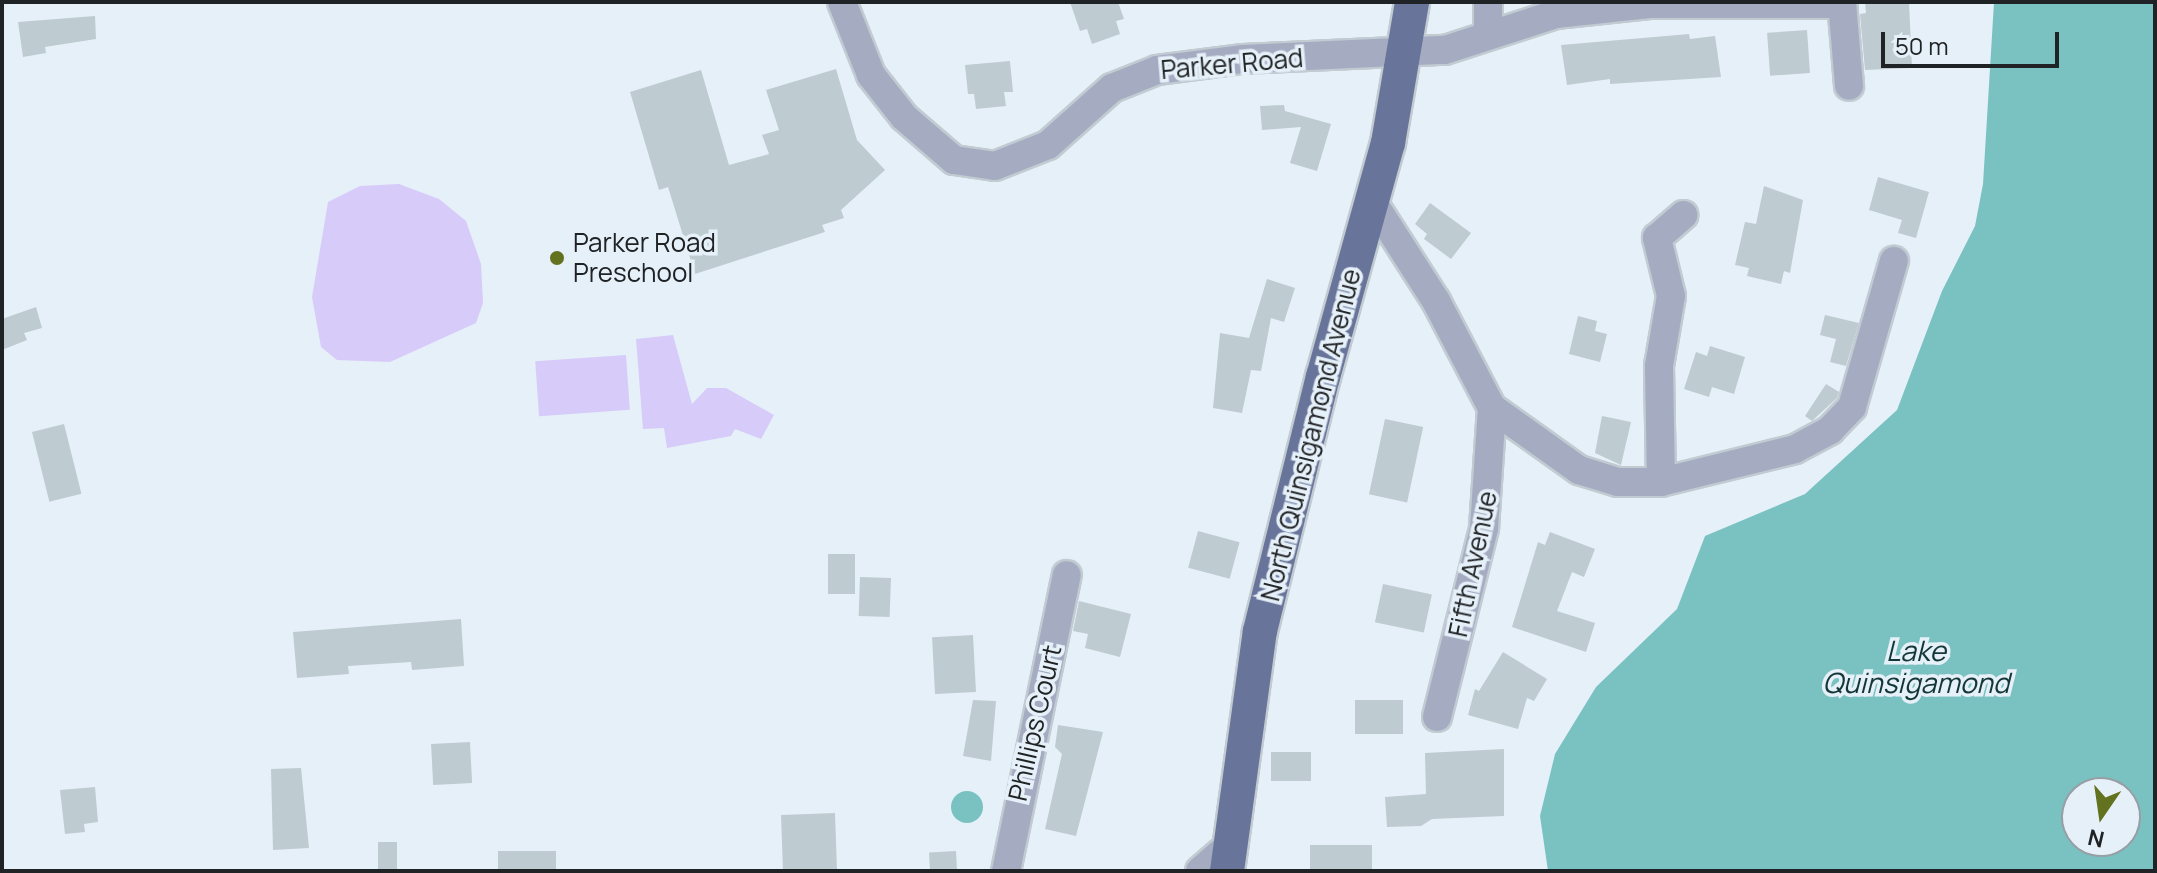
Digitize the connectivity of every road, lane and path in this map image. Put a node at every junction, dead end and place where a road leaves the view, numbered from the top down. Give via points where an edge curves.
1 (842, 2) edge
2 (1412, 2) edge
3 (1488, 2) edge
4 (1842, 3) edge
5 (1488, 34) junction
6 (1404, 55) junction
7 (1849, 86) dead end
8 (1372, 201) junction
9 (1683, 215) dead end
10 (1894, 261) dead end
11 (1492, 408) junction
12 (1661, 482) junction
13 (1067, 575) dead end
14 (1437, 717) dead end
15 (1229, 858) edge
16 (1006, 871) edge
17 (1200, 871) edge

1 - 6 street, Parker Road via 857,47 884,93 923,137 971,165 995,166 1030,154 1112,88 1145,73 1243,59
2 - 6 main road, North Quinsigamond Avenue
3 - 5 street
4 - 5 street, Parker Road via 1649,4 1556,14
4 - 7 street
5 - 6 street, Parker Road via 1445,50
6 - 8 main road, North Quinsigamond Avenue
8 - 11 street via 1436,301
8 - 15 main road, North Quinsigamond Avenue via 1260,631
9 - 12 street via 1657,238 1671,296 1659,366
10 - 12 street via 1852,407 1830,430 1795,449
11 - 12 street via 1597,479
11 - 14 street, Fifth Avenue via 1484,528
13 - 16 street, Phillips Court
15 - 17 street

